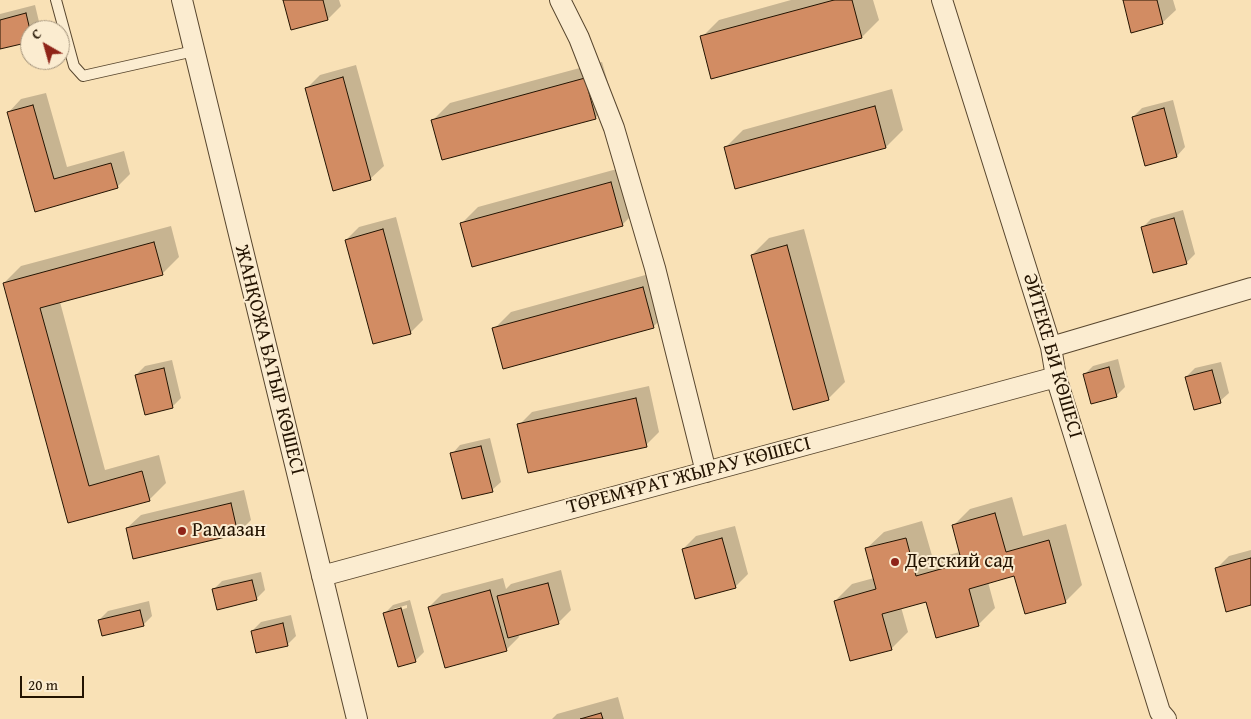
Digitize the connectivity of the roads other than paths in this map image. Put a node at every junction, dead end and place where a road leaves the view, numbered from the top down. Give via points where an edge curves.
1 (56, 0) edge
2 (182, 0) edge
3 (560, 0) edge
4 (942, 0) edge
5 (194, 51) junction
6 (1251, 288) edge
7 (1051, 347) junction
8 (1056, 377) junction
9 (706, 472) junction
10 (322, 576) junction
11 (1163, 716) edge
12 (357, 719) edge

1 - 5 lane via 74,66 83,76
2 - 5 street, ЖАНҚОЖА БАТЫР КӨШЕСІ
3 - 9 street via 579,38 614,128 655,268
4 - 7 street, ӘЙТЕКЕ БИ КӨШЕСІ
5 - 10 street, ЖАНҚОЖА БАТЫР КӨШЕСІ
6 - 7 street
7 - 8 street, ӘЙТЕКЕ БИ КӨШЕСІ
8 - 9 street, ТӨРЕМҰРАТ ЖЫРАУ КӨШЕСІ
8 - 11 street, ӘЙТЕКЕ БИ КӨШЕСІ
9 - 10 street, ТӨРЕМҰРАТ ЖЫРАУ КӨШЕСІ
10 - 12 street, ЖАНҚОЖА БАТЫР КӨШЕСІ

